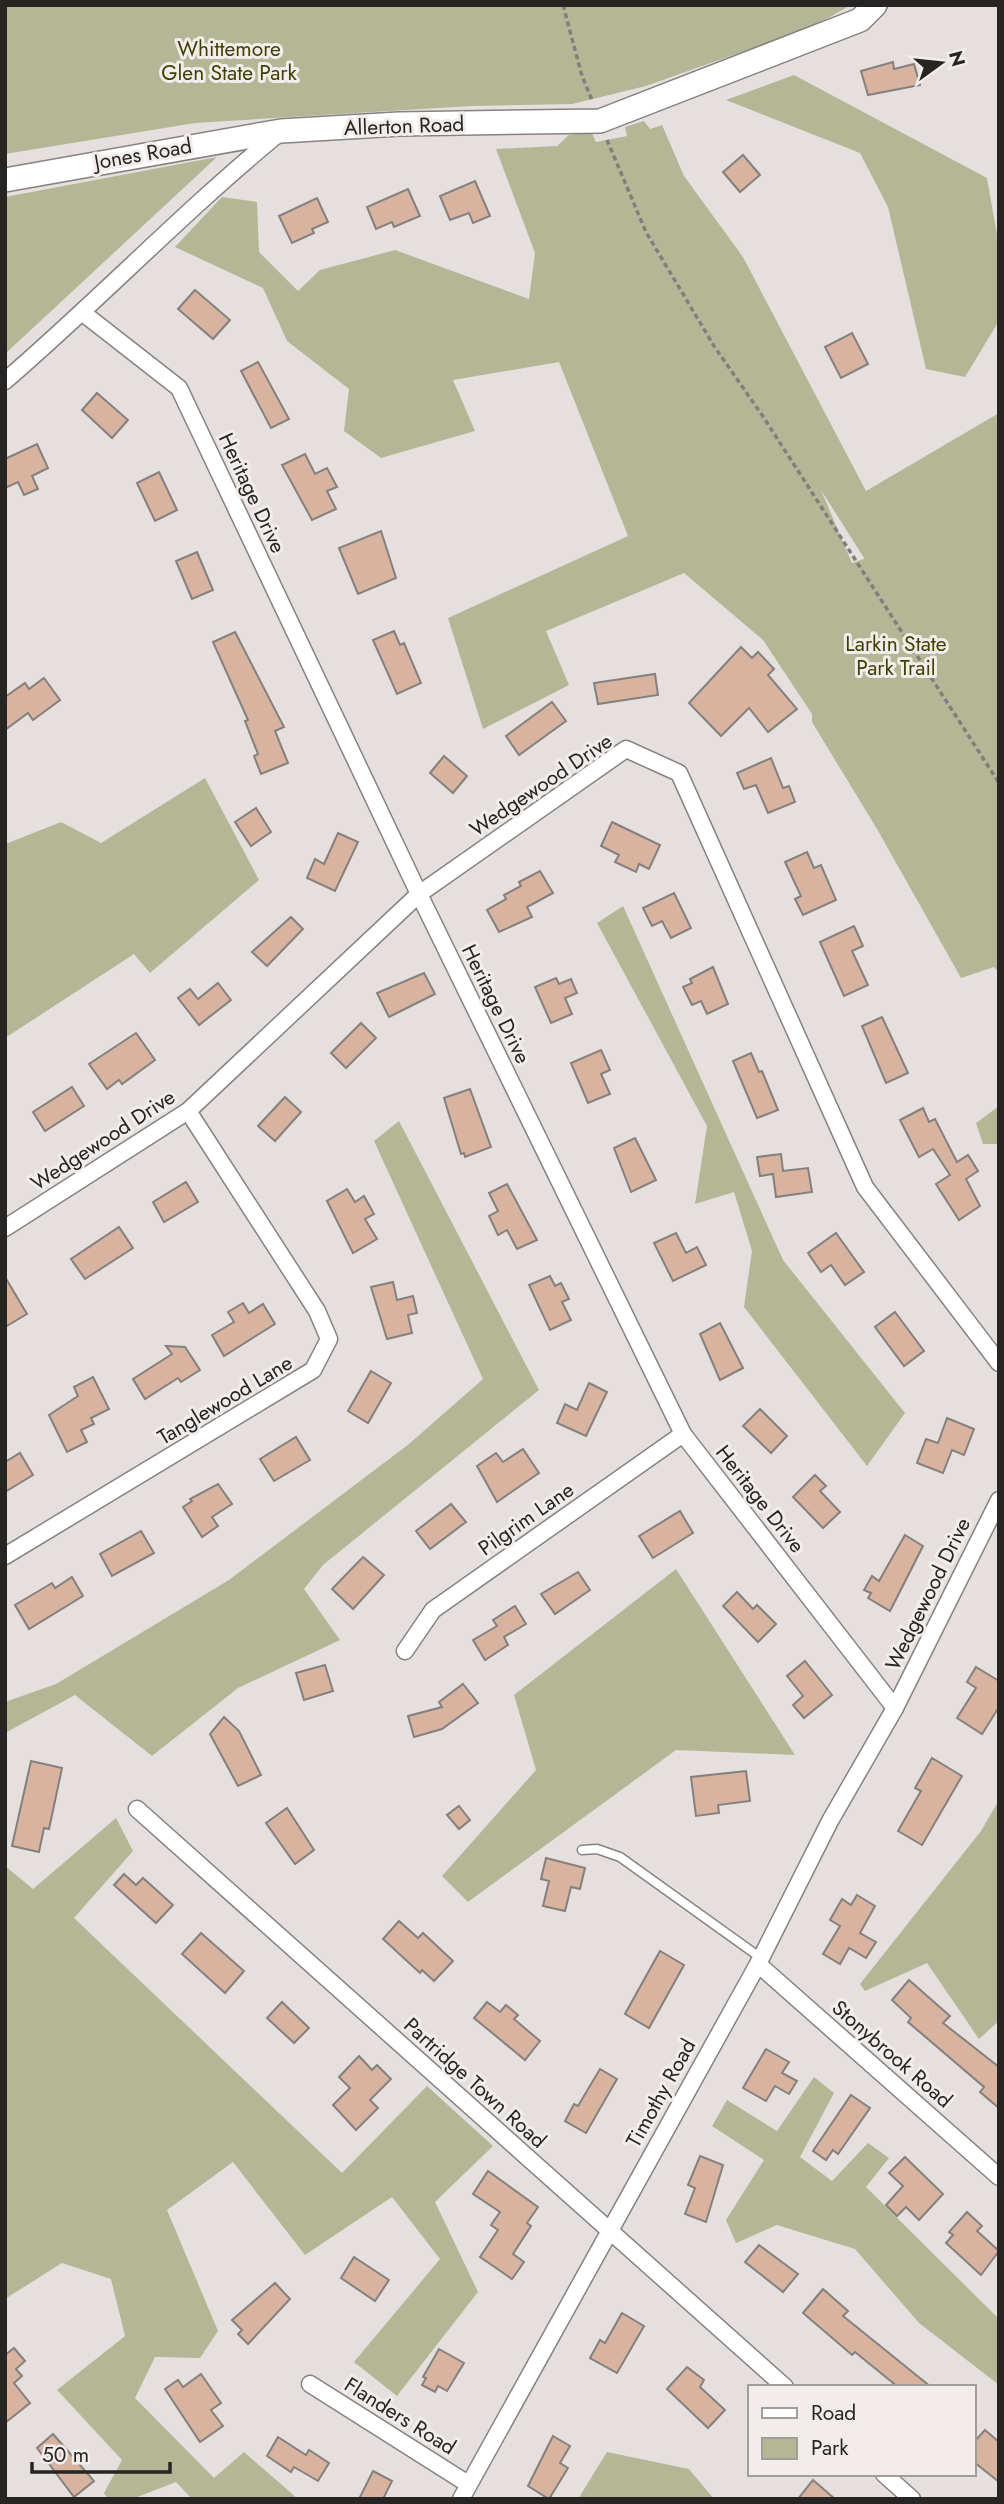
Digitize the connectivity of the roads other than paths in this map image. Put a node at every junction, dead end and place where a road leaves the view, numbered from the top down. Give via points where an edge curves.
1 (875, 5) edge
2 (281, 131) junction
3 (5, 180) edge
4 (83, 313) junction
5 (5, 382) edge
6 (419, 894) junction
7 (188, 1111) junction
8 (5, 1228) edge
9 (999, 1363) edge
10 (683, 1434) junction
11 (999, 1500) edge
12 (5, 1556) edge
13 (405, 1651) dead end
14 (895, 1708) junction
15 (137, 1809) dead end
16 (582, 1850) dead end
17 (760, 1961) junction
18 (999, 2176) edge
19 (608, 2230) junction
20 (310, 2384) dead end
21 (783, 2385) edge
22 (886, 2476) edge
23 (468, 2484) junction
24 (461, 2499) edge
25 (912, 2499) edge

1 - 2 street, Allerton Road via 860,20 600,121
2 - 3 street, Jones Road
2 - 4 street
4 - 5 street
4 - 6 street, Heritage Drive via 180,388
6 - 7 street, Wedgewood Drive
6 - 9 street, Wedgewood Drive via 626,749 680,773 865,1187
6 - 10 street, Heritage Drive
7 - 8 street, Wedgewood Drive
7 - 12 street, Tanglewood Lane via 317,1311 329,1339 313,1370
10 - 13 street, Pilgrim Lane via 433,1610
10 - 14 street, Heritage Drive
11 - 14 street, Wedgewood Drive
14 - 17 street, Timothy Road via 830,1821
15 - 19 street, Partridge Town Road
16 - 17 lane via 597,1849 620,1857
17 - 18 street, Stonybrook Road
17 - 19 street, Timothy Road
19 - 21 street, Partridge Town Road
19 - 23 street, Timothy Road
20 - 23 street, Flanders Road
22 - 25 street
23 - 24 street, Timothy Road

